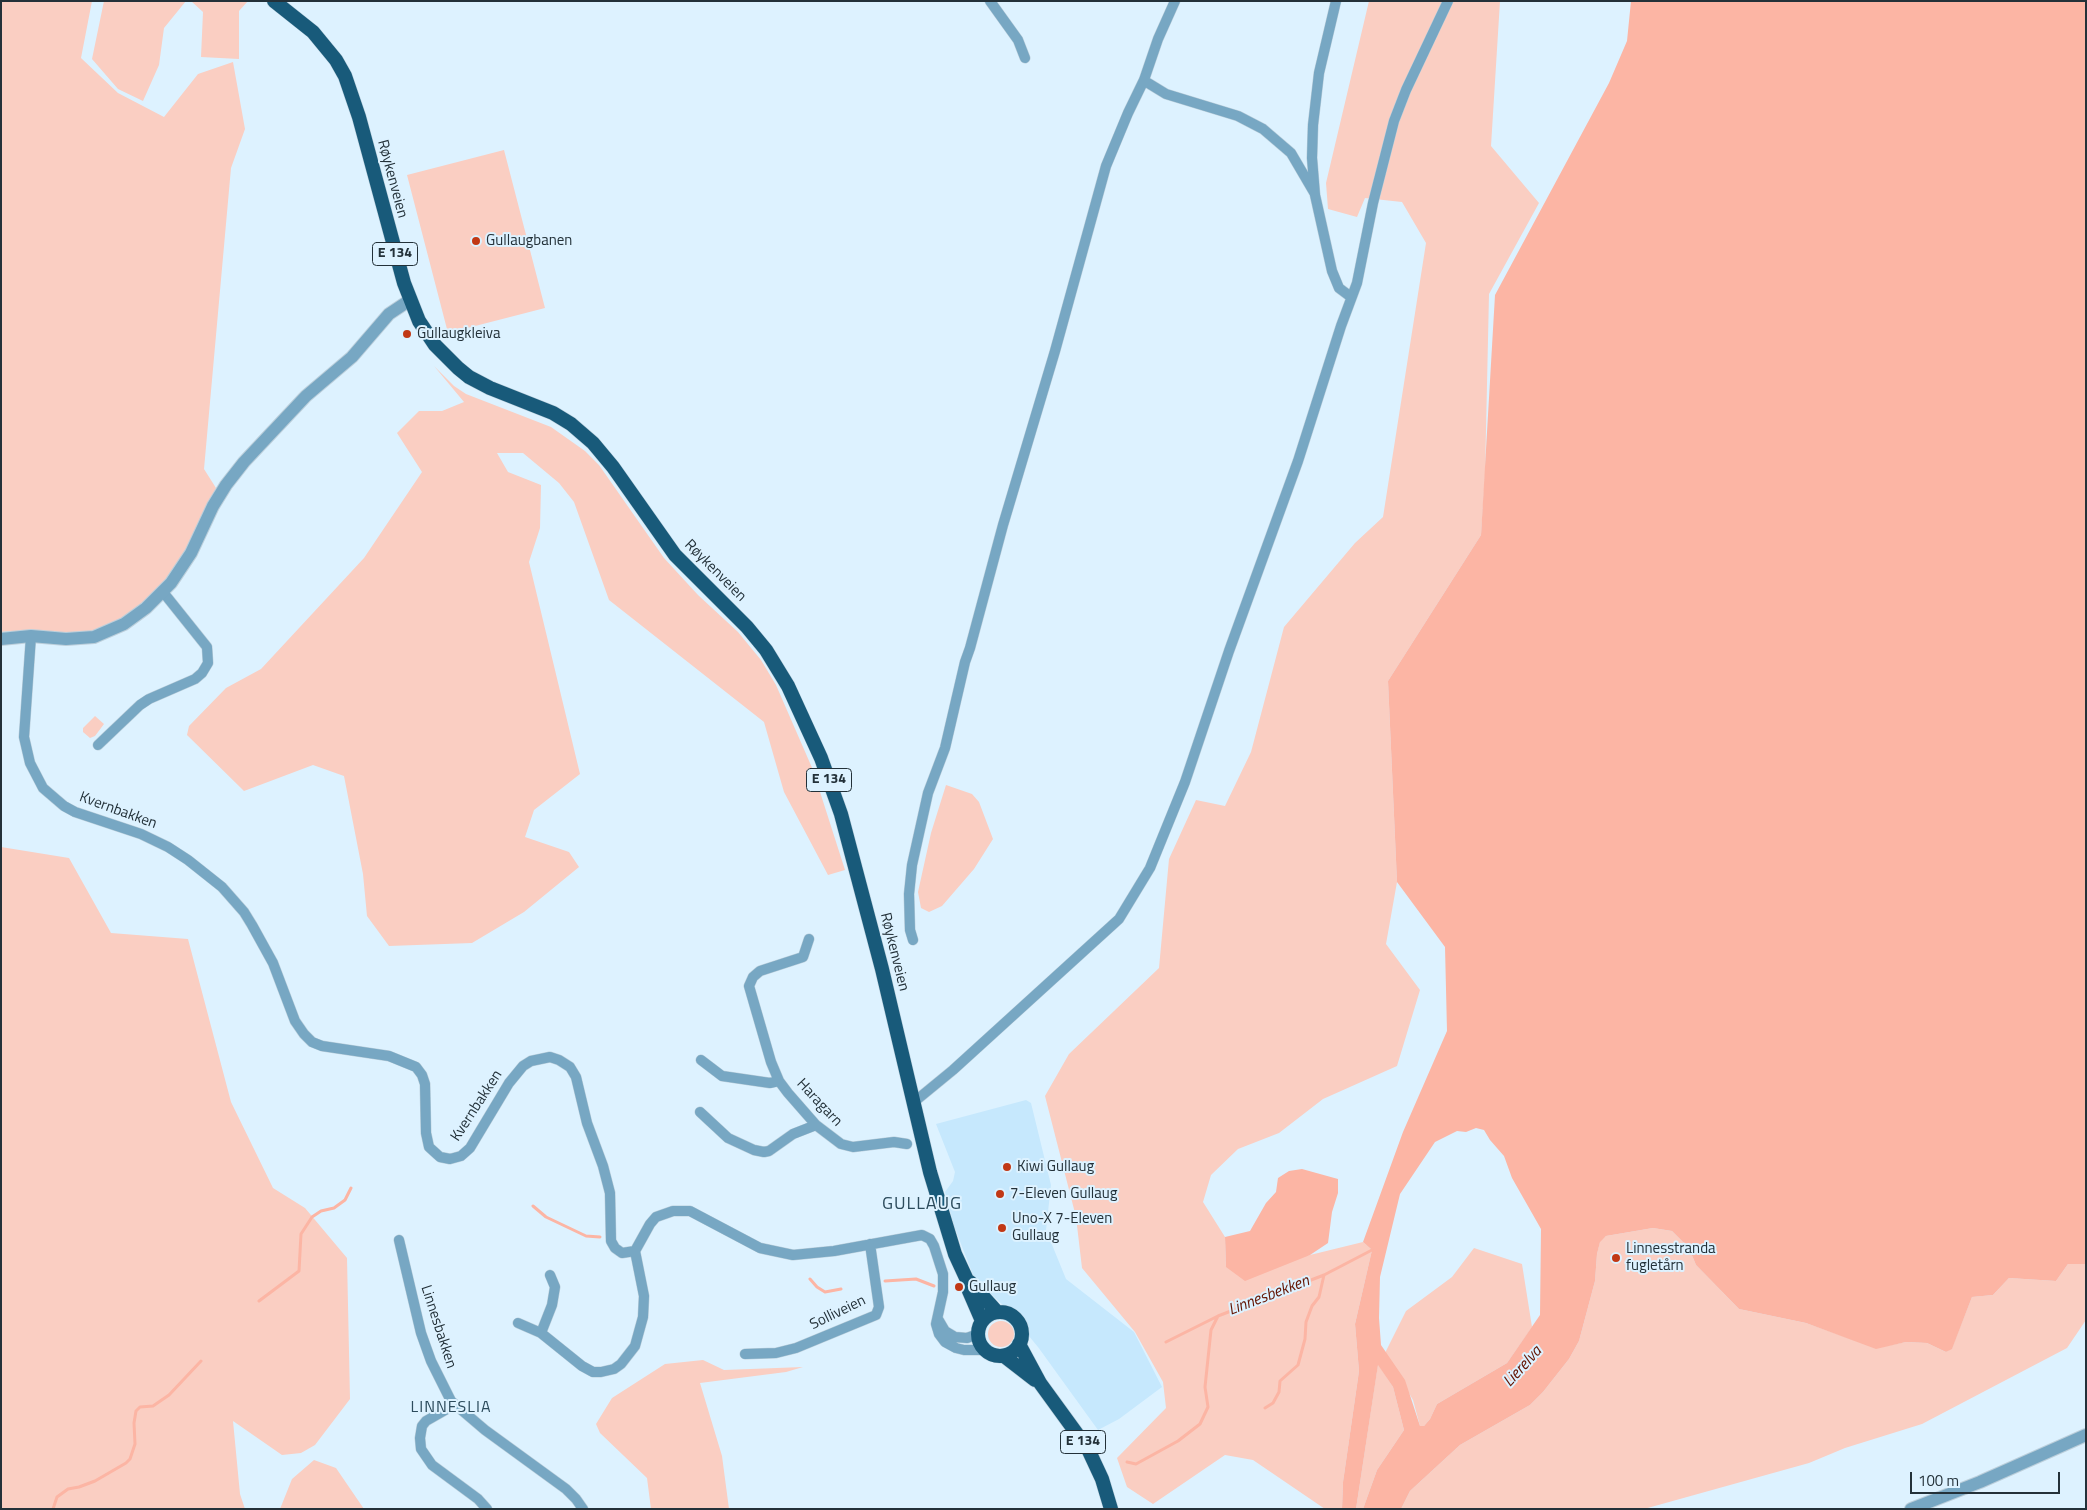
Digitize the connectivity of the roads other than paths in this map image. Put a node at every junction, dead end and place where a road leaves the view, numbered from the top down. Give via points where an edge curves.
1 (274, 1) edge
2 (990, 1) edge
3 (1175, 1) edge
4 (1336, 1) edge
5 (1448, 1) edge
6 (1025, 58) dead end
7 (1148, 83) dead end
8 (1315, 194) junction
9 (1351, 297) junction
10 (410, 300) junction
11 (163, 592) junction
12 (31, 636) junction
13 (1, 639) edge
14 (98, 745) dead end
15 (809, 939) dead end
16 (913, 940) dead end
17 (701, 1060) dead end
18 (780, 1081) junction
19 (914, 1102) junction
20 (700, 1112) dead end
21 (816, 1125) junction
22 (907, 1144) dead end
23 (399, 1240) dead end
24 (870, 1244) junction
25 (635, 1251) junction
26 (550, 1275) dead end
27 (967, 1280) junction
28 (997, 1312) junction
29 (938, 1318) junction
30 (518, 1323) dead end
31 (980, 1328) junction
32 (541, 1333) junction
33 (1020, 1344) junction
34 (985, 1350) junction
35 (745, 1354) dead end
36 (1004, 1356) junction
37 (1040, 1383) junction
38 (454, 1405) junction
39 (2086, 1434) edge
40 (487, 1509) edge
41 (583, 1509) edge
42 (1111, 1509) edge
43 (1911, 1509) edge

1 - 10 highway, Røykenveien / E 134 via 326,45 345,76
2 - 6 street via 1018,40
3 - 16 street via 1106,166 965,662 945,748 928,793 909,894
4 - 8 street via 1315,97 1312,143
5 - 9 street via 1394,121 1357,283
7 - 8 street via 1166,94 1238,116 1263,129 1290,153
8 - 9 street via 1332,271 1340,288
9 - 19 street via 1298,462 1184,782 1143,882 1120,918
10 - 11 street via 389,314 352,357 306,396 244,462 213,506 191,553
10 - 19 highway, Røykenveien / E 134 via 435,345 458,368 490,388 553,413 593,443 614,467 675,555 747,627 777,666 808,729 841,814
11 - 12 street via 124,624 94,638
11 - 14 street via 207,647 208,663 195,679 140,705
12 - 13 street
12 - 25 street, Kvernbakken via 24,737 36,777 50,795 75,812 152,839 188,860 222,887 244,912 264,945 295,1020 312,1042 400,1059 416,1067 425,1084 426,1133 430,1147 440,1157 462,1156 470,1148 509,1083 523,1066 550,1057 570,1067 576,1077 587,1124 610,1193 611,1241 622,1253
15 - 18 street, Haragarn via 803,957 760,971 752,976 749,986 771,1062
17 - 18 street via 722,1076 770,1084
18 - 21 street, Haragarn
19 - 27 highway, Røykenveien / E 134 via 941,1209
20 - 21 street via 728,1138 764,1152 793,1134
21 - 22 street, Haragarn via 832,1140 853,1147 894,1142
23 - 38 street, Linnesbakken via 421,1333 440,1382
24 - 25 street via 814,1254 782,1253 760,1248 690,1211 680,1210 656,1217
24 - 29 street via 917,1235 930,1239 943,1274
24 - 35 street, Solliveien via 879,1306 876,1315 796,1348 776,1353
25 - 32 street via 644,1296 643,1317 635,1346 621,1364 614,1369 593,1372
26 - 32 street via 556,1287
27 - 28 highway, Røykenveien / E 134
27 - 31 highway, Røykenveien / E 134
28 - 31 highway via 988,1315
28 - 33 highway, E 134 via 1008,1313 1018,1321 1022,1332
29 - 31 street via 945,1330 955,1337 967,1338
29 - 34 street via 937,1330 948,1344 964,1350
30 - 32 street
31 - 34 highway, E 134 via 980,1342
33 - 36 highway
33 - 37 highway, E 134
34 - 36 highway, E 134
36 - 37 highway, E 134
37 - 42 highway, E 134 via 1088,1449
38 - 40 street via 422,1426 421,1449 432,1466
38 - 41 street, Linnesbakken via 566,1489
39 - 43 street

